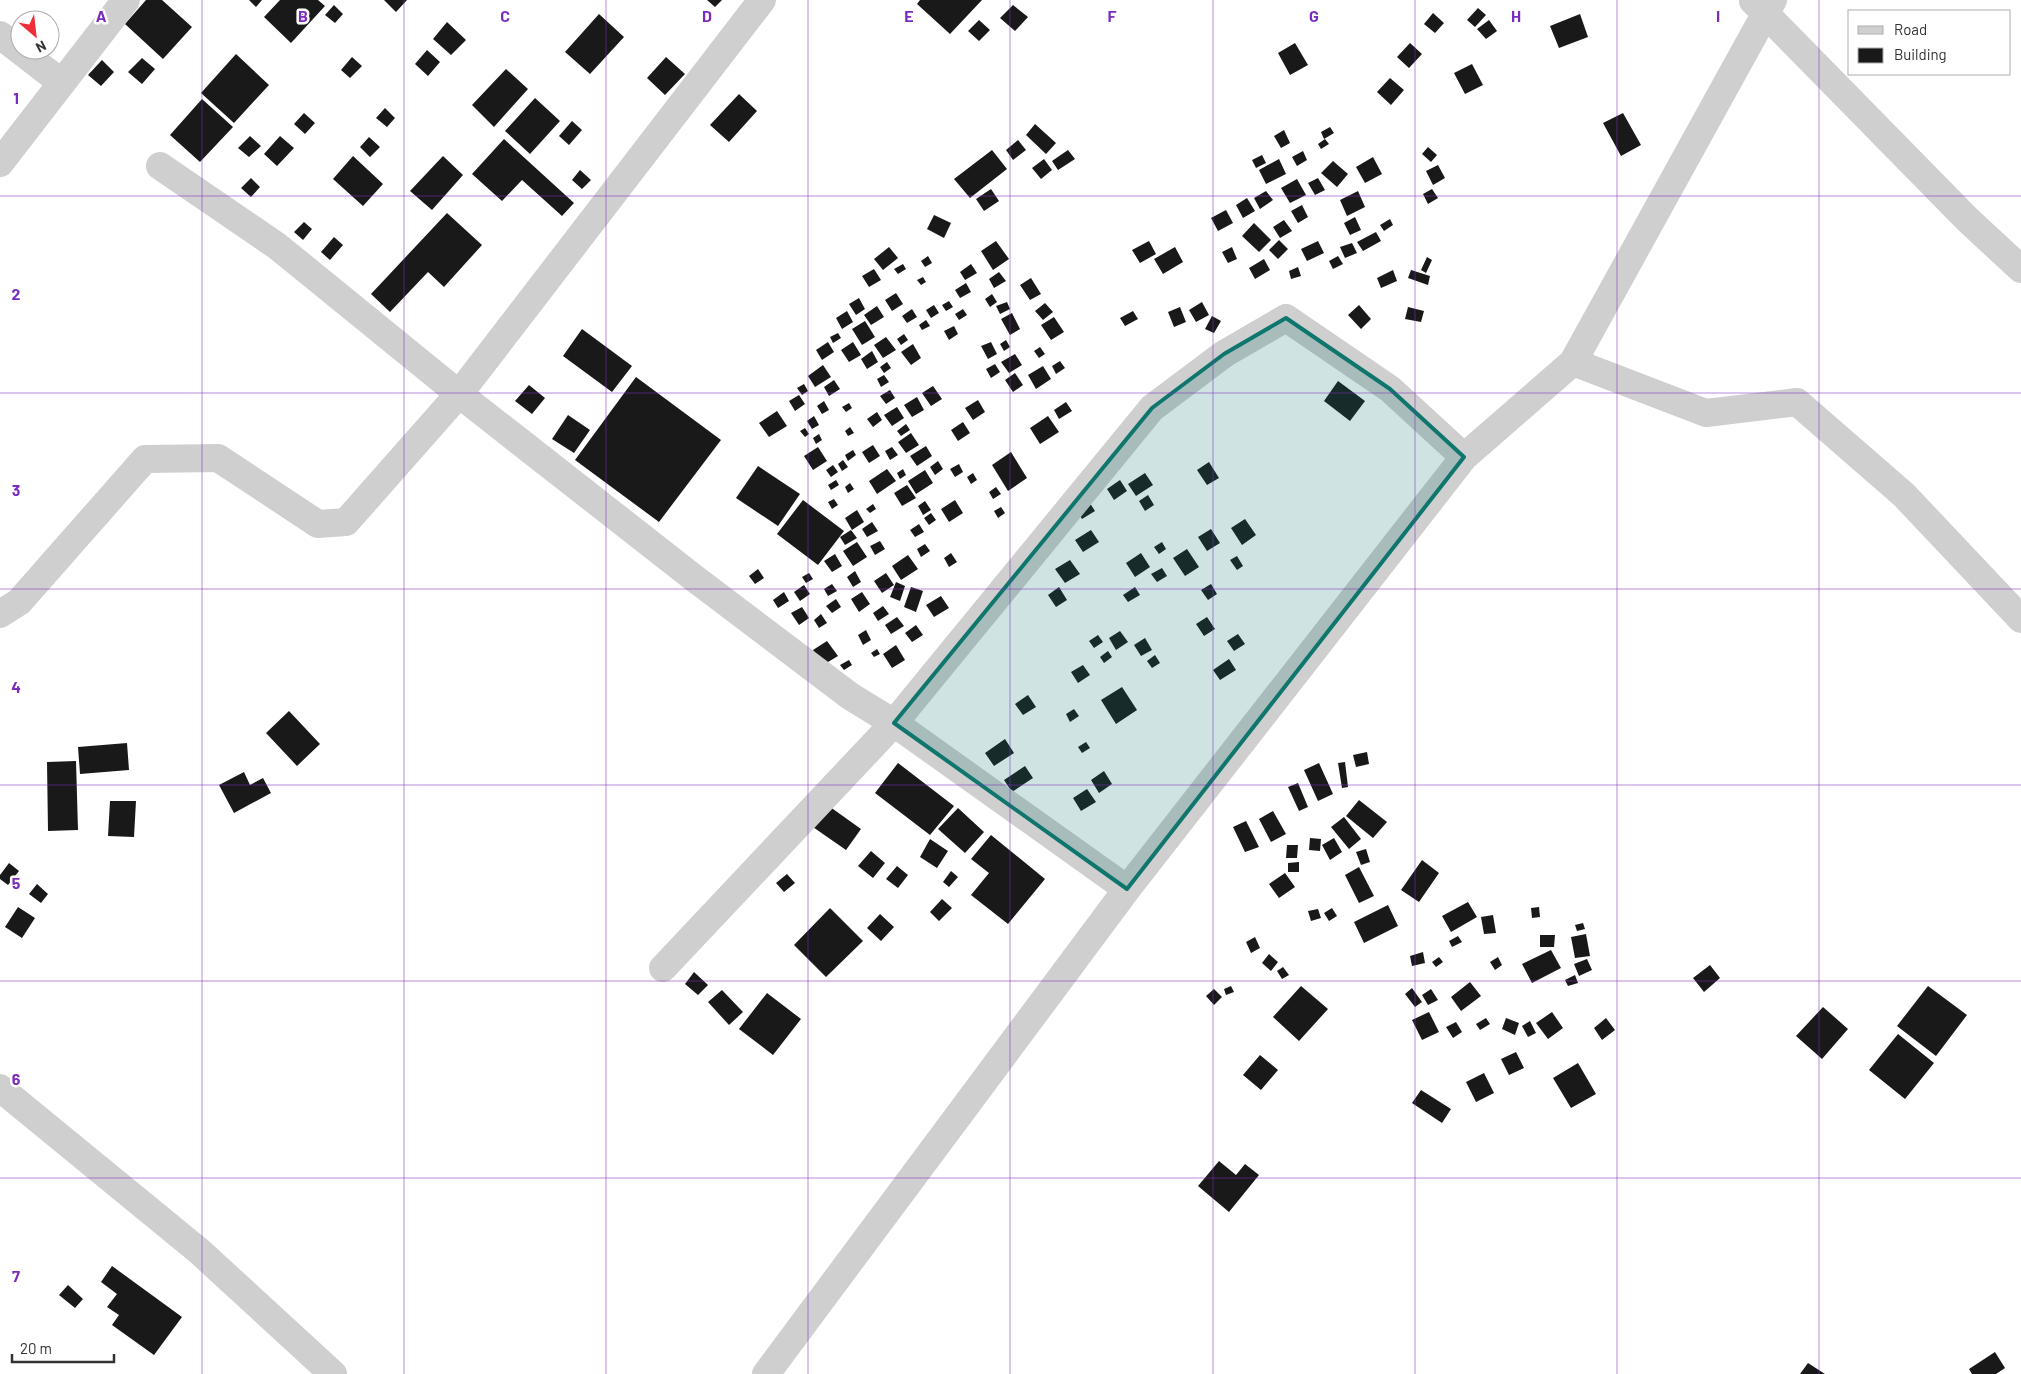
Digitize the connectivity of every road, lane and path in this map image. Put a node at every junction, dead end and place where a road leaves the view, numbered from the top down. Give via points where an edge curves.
1 (126, 0) edge
2 (762, 0) edge
3 (1763, 4) edge
4 (0, 35) edge
5 (62, 83) junction
6 (0, 163) edge
7 (160, 166) dead end
8 (2021, 269) edge
9 (1573, 362) junction
10 (459, 394) junction
11 (1464, 456) junction
12 (0, 614) edge
13 (2021, 619) edge
14 (894, 723) junction
15 (1126, 889) junction
16 (663, 968) dead end
17 (0, 1088) edge
18 (333, 1374) edge
19 (766, 1374) edge

1 - 5 street
2 - 10 street
3 - 8 street via 1968,220
3 - 9 street
4 - 5 street
5 - 6 street
7 - 10 street via 277,246
9 - 11 street
9 - 13 street via 1706,414 1797,402 1904,494
10 - 12 street via 346,522 318,524 218,458 145,459 19,602
10 - 14 street via 818,673
11 - 14 street via 1390,389 1286,318 1224,354 1152,408
11 - 15 street
14 - 15 street
14 - 16 street
15 - 19 street
17 - 18 street via 199,1251

